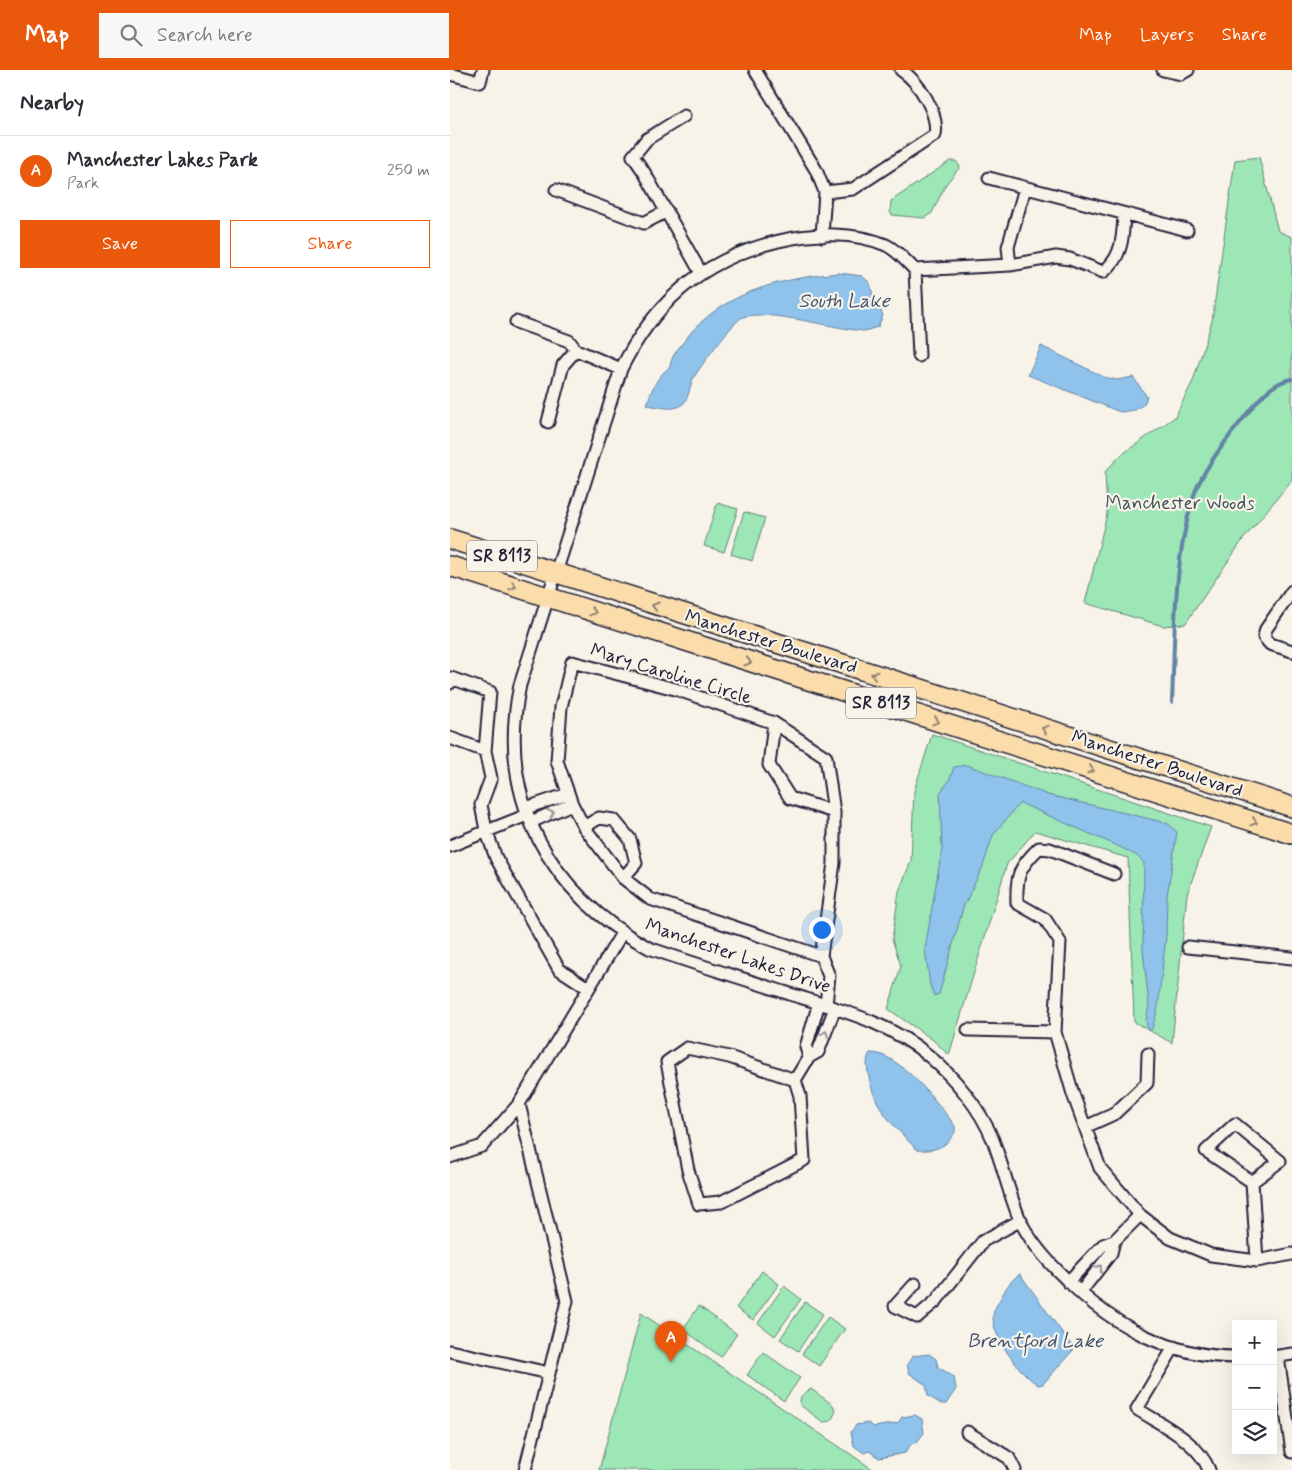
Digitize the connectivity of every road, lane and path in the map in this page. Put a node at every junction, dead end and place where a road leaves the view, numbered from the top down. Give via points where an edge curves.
1 (483, 70) edge
2 (755, 70) edge
3 (900, 70) edge
4 (1163, 70) edge
5 (1188, 70) edge
6 (450, 74) edge
7 (684, 116) dead end
8 (989, 178) dead end
9 (1025, 188) junction
10 (556, 190) dead end
11 (825, 192) junction
12 (667, 211) junction
13 (1124, 215) junction
14 (1187, 230) dead end
15 (822, 236) junction
16 (1010, 265) junction
17 (915, 270) junction
18 (701, 273) junction
19 (516, 322) dead end
20 (576, 350) junction
21 (919, 356) dead end
22 (621, 369) junction
23 (548, 422) dead end
24 (450, 539) edge
25 (450, 566) edge
26 (555, 574) junction
27 (1292, 592) edge
28 (547, 597) junction
29 (1292, 651) edge
30 (450, 683) edge
31 (774, 723) junction
32 (450, 738) edge
33 (485, 751) junction
34 (570, 799) junction
35 (1292, 807) edge
36 (834, 812) junction
37 (528, 815) junction
38 (584, 827) junction
39 (486, 830) junction
40 (1292, 834) edge
41 (450, 846) edge
42 (1114, 874) dead end
43 (623, 878) junction
44 (622, 934) junction
45 (1188, 947) dead end
46 (821, 956) junction
47 (1292, 958) edge
48 (588, 988) junction
49 (826, 1005) junction
50 (968, 1030) dead end
51 (1055, 1032) junction
52 (1148, 1054) dead end
53 (809, 1057) junction
54 (795, 1080) junction
55 (519, 1104) junction
56 (1085, 1127) junction
57 (450, 1157) edge
58 (1252, 1182) junction
59 (1140, 1216) junction
60 (1021, 1220) junction
61 (1114, 1241) junction
62 (1292, 1254) edge
63 (1257, 1261) junction
64 (1068, 1282) junction
65 (915, 1284) dead end
66 (1080, 1293) junction
67 (1174, 1347) junction
68 (450, 1350) edge
69 (1292, 1354) edge
70 (1232, 1357) edge
71 (1277, 1357) edge
72 (1277, 1362) edge
73 (549, 1373) junction
74 (967, 1432) dead end
75 (1291, 1434) edge
76 (1292, 1452) edge
77 (525, 1470) edge
78 (1015, 1470) edge
79 (1210, 1470) edge

1 - 6 street via 480,82
2 - 11 street via 816,170
3 - 11 street via 916,84 933,113 937,126 935,135 853,189
4 - 5 street via 1181,74
7 - 12 street via 647,139 633,156
8 - 9 street
9 - 13 street
9 - 16 street via 1008,247
10 - 12 street via 644,223
11 - 15 street
12 - 18 street
13 - 14 street
13 - 16 street via 1119,252 1112,266 1102,272 1056,257
15 - 17 street, Manchester Lakes Drive via 888,245
15 - 18 street, Manchester Lakes Drive via 762,245 734,255
16 - 17 street
17 - 21 street
18 - 22 street, Manchester Lakes Drive via 661,308
19 - 20 street via 569,341
20 - 22 street
20 - 23 street via 563,365
22 - 26 street, Manchester Lakes Drive
24 - 26 main road, Manchester Boulevard / SR 8113
25 -> 28 main road, Manchester Boulevard / SR 8113
26 - 28 street, Manchester Lakes Drive
35 -> 26 main road, Manchester Boulevard / SR 8113
27 - 29 street via 1266,629 1264,637 1270,644
28 - 37 street, Manchester Lakes Drive via 515,711 515,766
28 -> 40 main road, Manchester Boulevard / SR 8113
30 - 33 street via 451,678 490,692
31 - 34 street, Mary Caroline Circle via 675,689 572,662 561,707 557,761
31 - 36 street, Mary Caroline Circle via 826,756
31 - 36 street via 769,765 790,798
32 - 33 street
33 - 39 street via 490,778 481,805
34 - 37 street
34 - 38 street, Mary Caroline Circle
36 - 46 street, Mary Caroline Circle via 834,864
37 - 39 street
37 - 44 street, Manchester Lakes Drive via 558,874
38 - 43 street, Mary Caroline Circle
38 - 43 street via 599,818 614,820 630,839 636,863
39 - 41 street
39 - 48 street via 496,858 559,969
42 - 51 street via 1050,849 1038,848 1025,862 1016,880 1017,903 1045,918 1060,942
43 - 46 street, Mary Caroline Circle via 650,899
44 - 48 street
44 - 49 street, Manchester Lakes Drive via 649,948
45 - 47 street
46 - 49 street, Mary Caroline Circle via 829,976
48 - 55 street
49 - 53 street via 806,1047
53 -> 49 street via 818,1052
49 - 60 street, Manchester Lakes Drive via 882,1026 908,1040 960,1086 992,1138
50 - 51 street
51 - 56 street
52 - 56 street via 1147,1083 1114,1114
53 - 54 street
54 - 54 street via 729,1057 687,1048 667,1062 688,1170 699,1204 721,1202 804,1160 800,1096
55 - 57 street via 482,1146
55 - 73 street via 567,1301
56 - 59 street via 1100,1168
58 - 58 street via 1206,1150 1235,1124 1280,1161
58 - 63 street
59 - 61 street
59 - 63 street via 1170,1238 1212,1255
60 - 64 street, Manchester Lakes Drive via 1053,1267
60 - 65 street via 983,1241 936,1301 917,1317 895,1306
61 - 64 street via 1103,1245
66 -> 61 street via 1111,1253
62 - 63 street
64 - 66 street, Manchester Lakes Drive
66 - 67 street, Manchester Lakes Drive via 1107,1316
67 - 70 street, Manchester Lakes Drive
67 - 79 street via 1138,1409 1184,1438
68 - 73 street
69 - 71 street
72 - 75 street
73 - 77 street
74 - 78 street via 1009,1458
75 - 76 street

